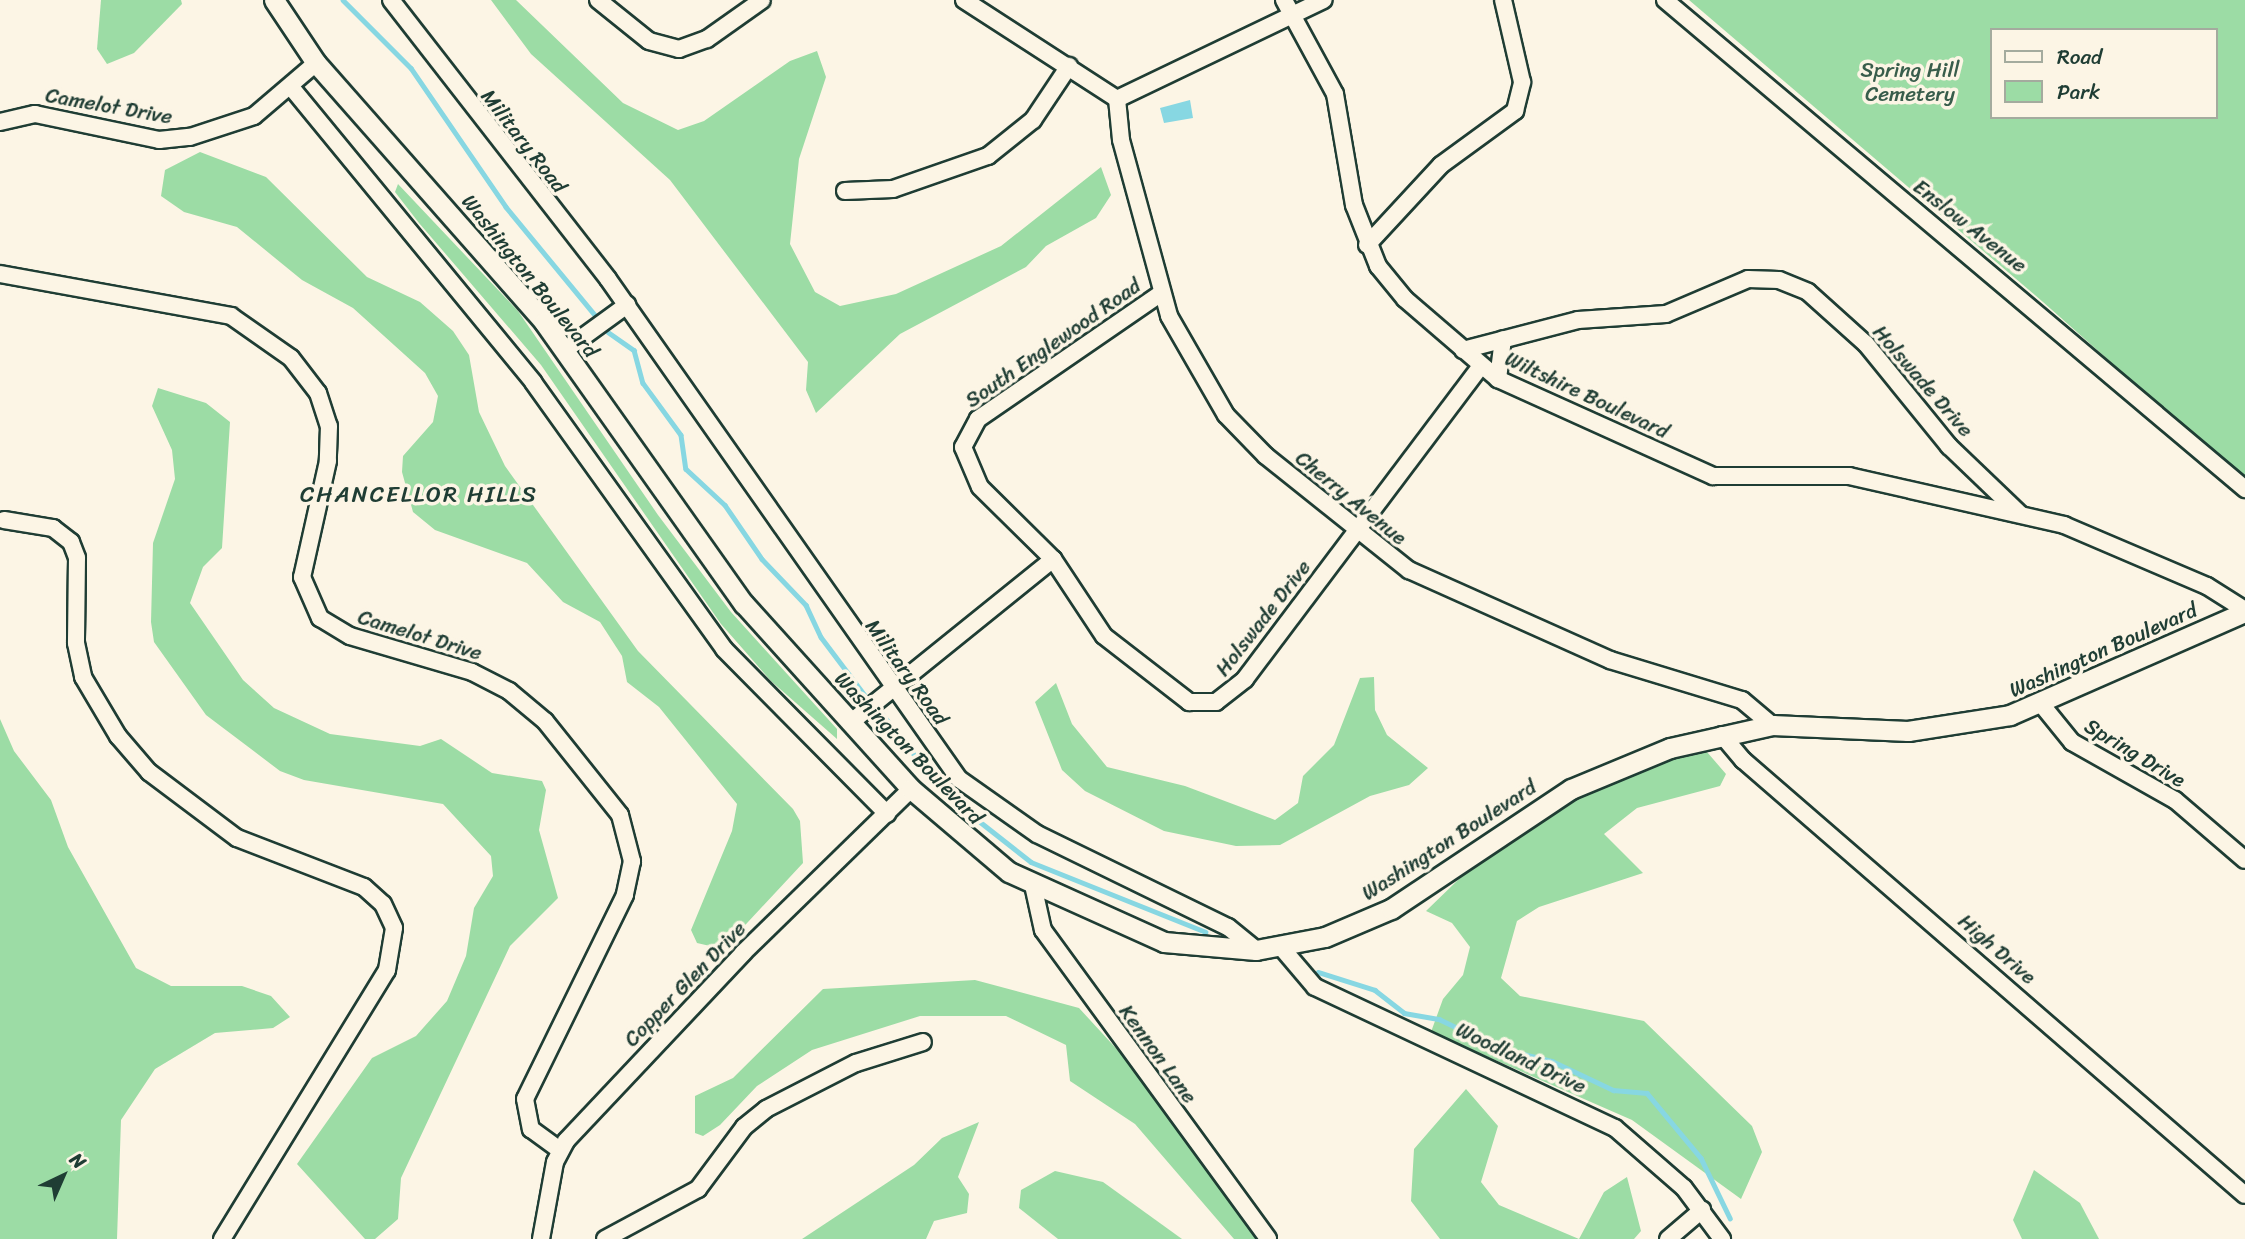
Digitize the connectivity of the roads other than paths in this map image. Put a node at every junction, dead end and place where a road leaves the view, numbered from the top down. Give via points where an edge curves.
1 (274, 0) edge
2 (391, 0) edge
3 (598, 0) edge
4 (762, 0) edge
5 (964, 0) edge
6 (1324, 0) edge
7 (1503, 0) edge
8 (1665, 0) edge
9 (1287, 7) edge
10 (316, 64) junction
11 (1069, 66) junction
12 (291, 87) junction
13 (1117, 99) junction
14 (0, 122) edge
15 (845, 191) dead end
16 (1367, 245) junction
17 (0, 274) edge
18 (1160, 293) junction
19 (626, 305) junction
20 (1503, 339) junction
21 (565, 350) junction
22 (1463, 350) junction
23 (1481, 366) junction
24 (1498, 379) junction
25 (2245, 489) edge
26 (2022, 516) junction
27 (4, 520) dead end
28 (1355, 532) junction
29 (1054, 559) junction
30 (2245, 611) edge
31 (892, 689) junction
32 (2042, 705) junction
33 (850, 723) junction
34 (1773, 724) junction
35 (1722, 735) junction
36 (911, 789) junction
37 (887, 814) junction
38 (2245, 860) edge
39 (1033, 885) junction
40 (1281, 947) junction
41 (1256, 950) junction
42 (923, 1042) dead end
43 (559, 1150) junction
44 (2245, 1195) edge
45 (1702, 1210) junction
46 (222, 1239) edge
47 (541, 1239) edge
48 (605, 1239) edge
49 (1268, 1239) edge
50 (1668, 1239) edge
51 (1722, 1239) edge

1 - 10 street, Washington Boulevard
2 - 19 street, Military Road
3 - 4 street via 649,41 679,49 707,39
5 - 11 street
6 - 9 street
7 - 16 street via 1522,82 1515,111 1441,164
8 - 25 street, Enslow Avenue
9 - 13 street
9 - 16 street, Wiltshire Boulevard via 1342,115 1354,205
10 - 12 street, Camelot Drive
10 - 21 street, Washington Boulevard
11 - 13 street
11 - 15 street via 1032,120 988,156 925,181
12 - 14 street, Camelot Drive via 243,121 172,141 35,114
12 - 37 street via 533,382 724,649
13 - 18 street, Cherry Avenue
16 - 22 street, Wiltshire Boulevard via 1390,283
17 - 43 street, Camelot Drive via 231,316 291,358 318,393 329,426 328,461 302,577 320,618 350,636 472,672 509,691 545,721 620,815 632,861 625,895 525,1099 531,1129
18 - 28 street, Cherry Avenue via 1184,348 1226,415
18 - 29 street, South Englewood Road via 988,411 965,436 965,459 980,486
19 - 21 street
19 - 31 street, Military Road
20 - 22 street, Holswade Drive
20 - 24 street
20 - 26 street, Holswade Drive via 1578,320 1666,314 1748,279 1793,285 1882,360 1949,446
21 - 33 street, Washington Boulevard via 718,572
22 - 23 street, Wiltshire Boulevard
23 - 24 street, Wiltshire Boulevard
23 - 28 street, Holswade Drive
24 - 26 street, Wiltshire Boulevard via 1713,476 1849,476
26 - 30 street, Wiltshire Boulevard via 2100,537
27 - 46 street via 53,528 71,542 77,558 76,643 83,677 104,716 149,772 237,838 364,887 383,904 394,928 387,970
28 - 29 street, Holswade Drive via 1245,679 1226,697 1203,704 1175,695 1120,652
28 - 34 street, Cherry Avenue via 1430,580 1630,668 1742,700
29 - 31 street
30 - 32 street, Washington Boulevard
31 - 33 street
31 - 41 street, Military Road via 950,769 993,807 1228,927
32 - 34 street, Washington Boulevard via 1908,731
32 - 38 street, Spring Drive via 2072,742 2166,794
33 - 36 street, Washington Boulevard
34 - 35 street, Washington Boulevard
35 - 40 street, Washington Boulevard via 1600,775 1518,820 1391,909 1348,930
35 - 44 street, High Drive via 1743,760
36 - 37 street, Copper Glen Drive
36 - 39 street, Washington Boulevard via 980,853
37 - 43 street, Copper Glen Drive via 743,953
39 - 41 street, Washington Boulevard via 1164,942
39 - 49 street, Kennon Lane via 1043,930
40 - 41 street, Washington Boulevard
40 - 45 street, Woodland Drive via 1315,987 1615,1128
42 - 48 street via 856,1063 766,1109 744,1127 698,1189
43 - 47 street
45 - 50 street
45 - 51 street, Woodland Drive

